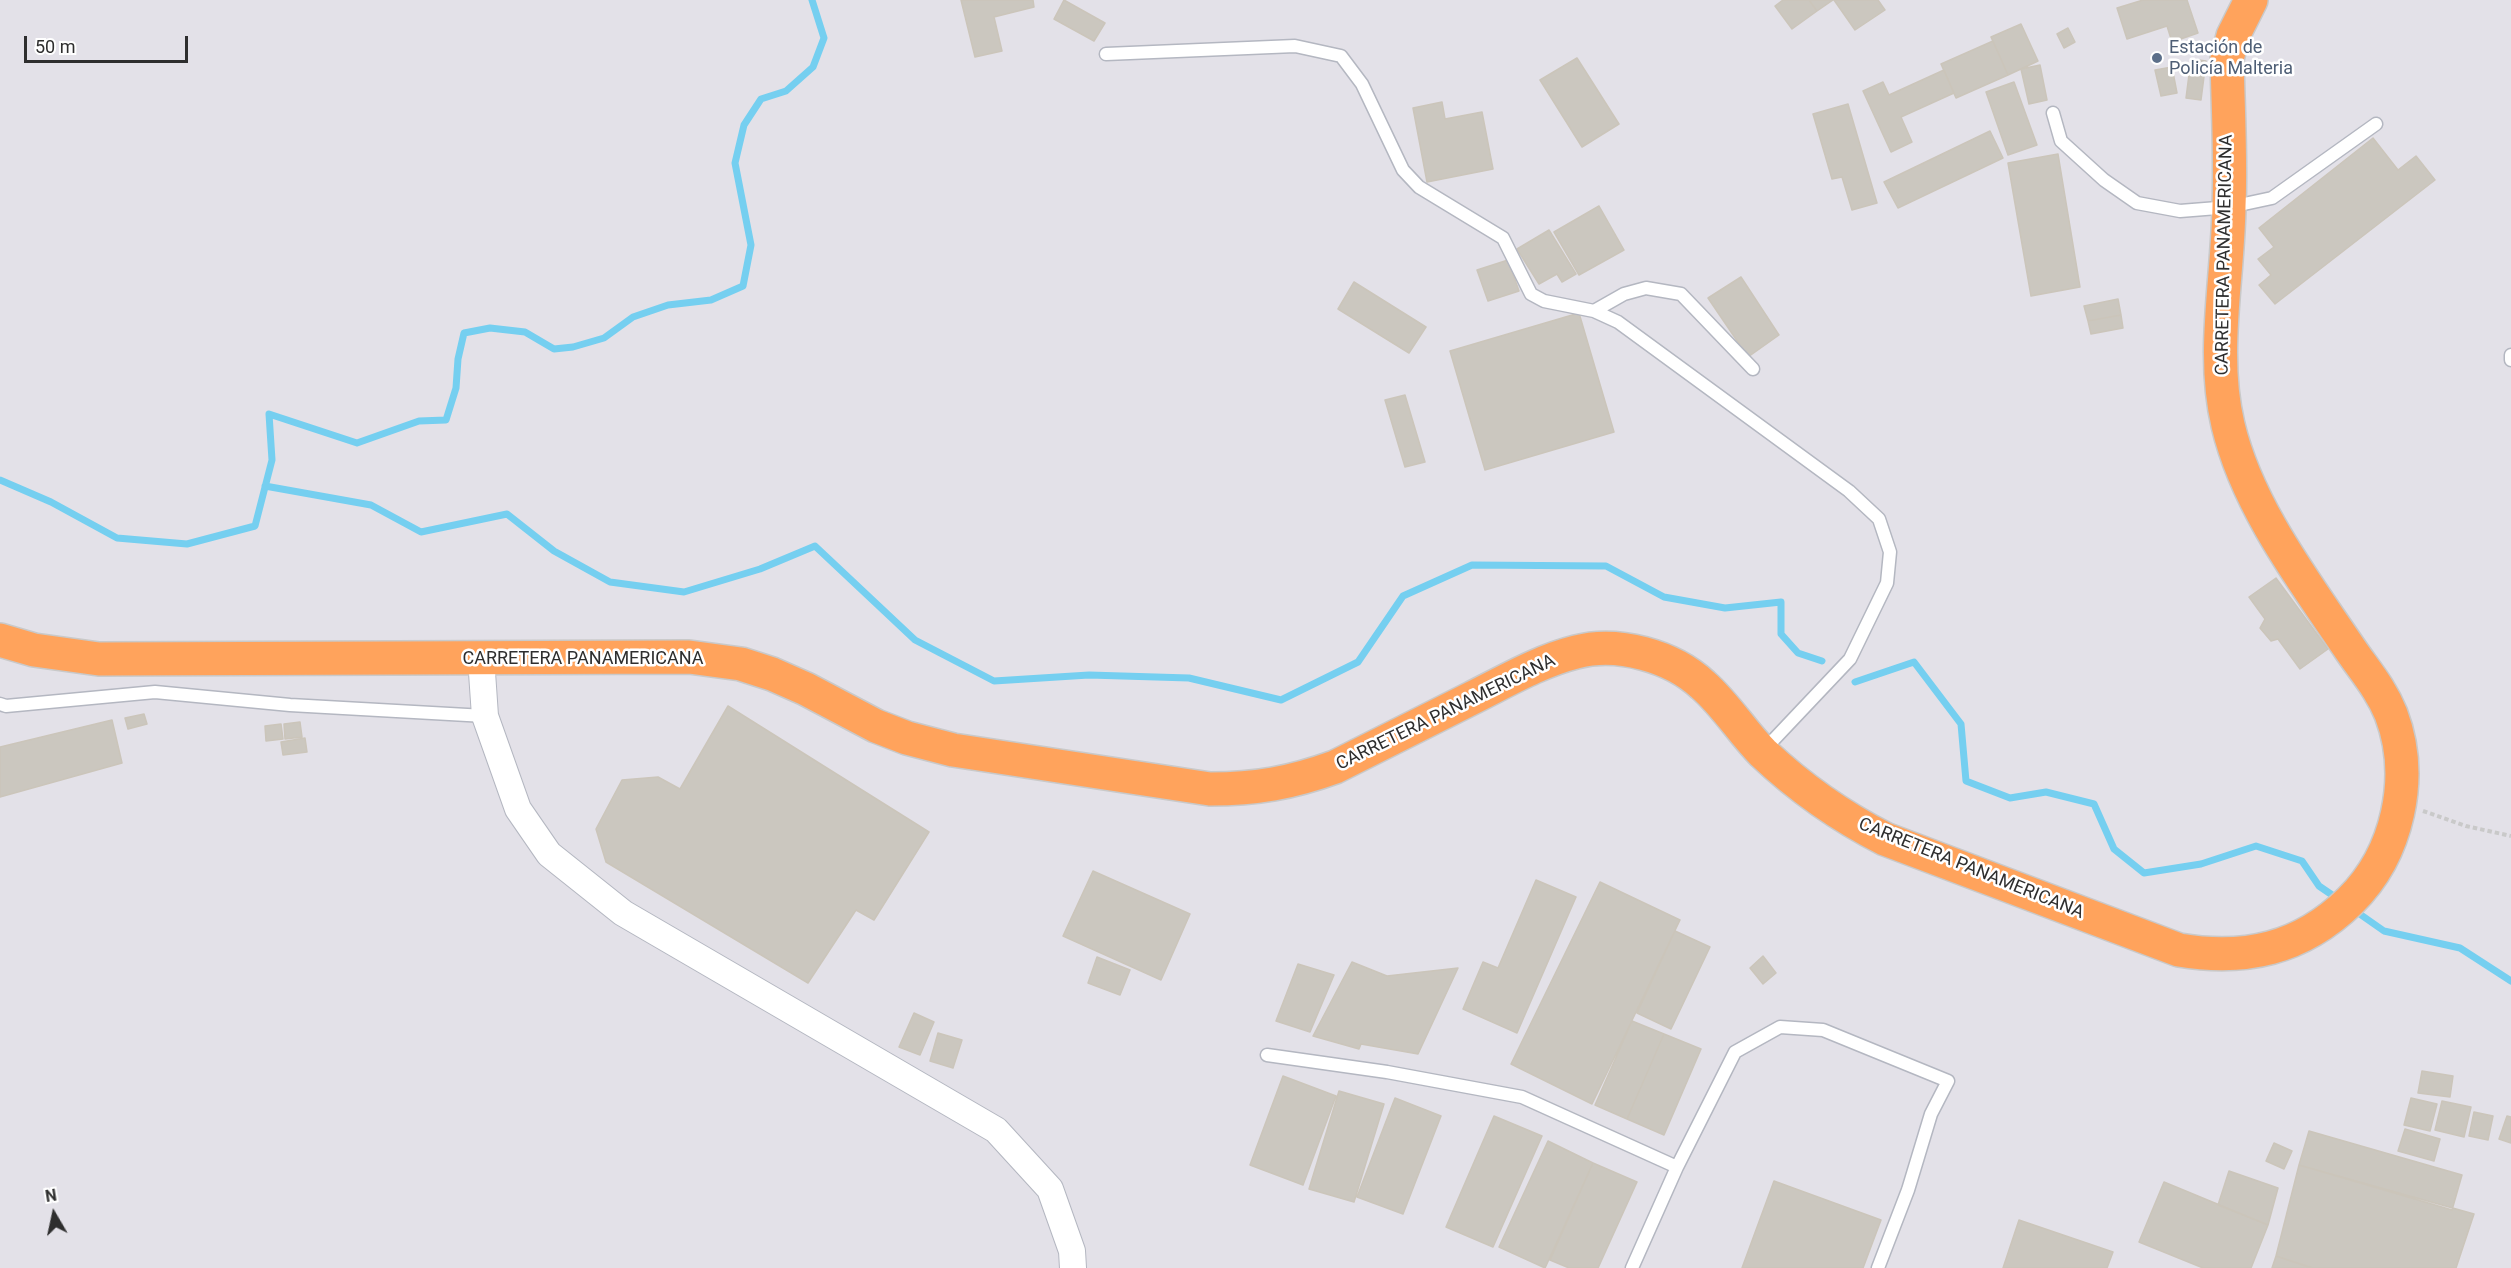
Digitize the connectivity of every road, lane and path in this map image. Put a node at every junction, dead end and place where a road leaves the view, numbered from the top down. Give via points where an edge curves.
1 (2248, 4) edge
2 (1106, 54) dead end
3 (2053, 113) dead end
4 (2376, 124) dead end
5 (2229, 207) junction
6 (1594, 311) junction
7 (1753, 369) dead end
8 (0, 640) edge
9 (481, 658) junction
10 (0, 704) edge
11 (484, 716) junction
12 (1762, 752) junction
13 (2400, 803) junction
14 (2511, 836) edge
15 (1268, 1055) dead end
16 (1677, 1167) junction
17 (1073, 1268) edge
18 (1632, 1268) edge
19 (1878, 1268) edge

1 - 5 highway, CARRETERA PANAMERICANA via 2227,59
2 - 6 lane via 1295,46 1341,56 1362,84 1403,170 1419,187 1503,238 1531,294
3 - 5 lane via 2061,141 2104,180 2137,202 2180,211
4 - 5 lane via 2272,198
5 - 13 highway, CARRETERA PANAMERICANA via 2220,318 2222,382 2237,459 2272,529 2383,696 2400,747
6 - 7 lane via 1624,294 1646,288 1681,294
6 - 12 lane via 1618,322 1849,491 1878,519 1890,552 1887,583 1850,659
8 - 9 highway, CARRETERA PANAMERICANA via 34,650 99,659
9 - 11 street
9 - 12 highway, CARRETERA PANAMERICANA via 715,660 772,674 876,726 953,750 1180,785 1238,789 1278,785 1335,767 1529,669 1577,651 1604,648 1660,659 1684,671 1703,684
10 - 11 lane via 155,692 290,705
11 - 17 street via 518,809 549,854 623,913 996,1130 1050,1189 1072,1251
12 - 13 highway, CARRETERA PANAMERICANA via 1826,805 1885,839 2179,950 2208,955 2266,950 2310,932 2336,915 2379,864
13 - 14 path via 2466,826
15 - 16 lane via 1522,1097
16 - 18 lane
16 - 19 lane via 1735,1052 1780,1027 1823,1030 1948,1081 1931,1114

